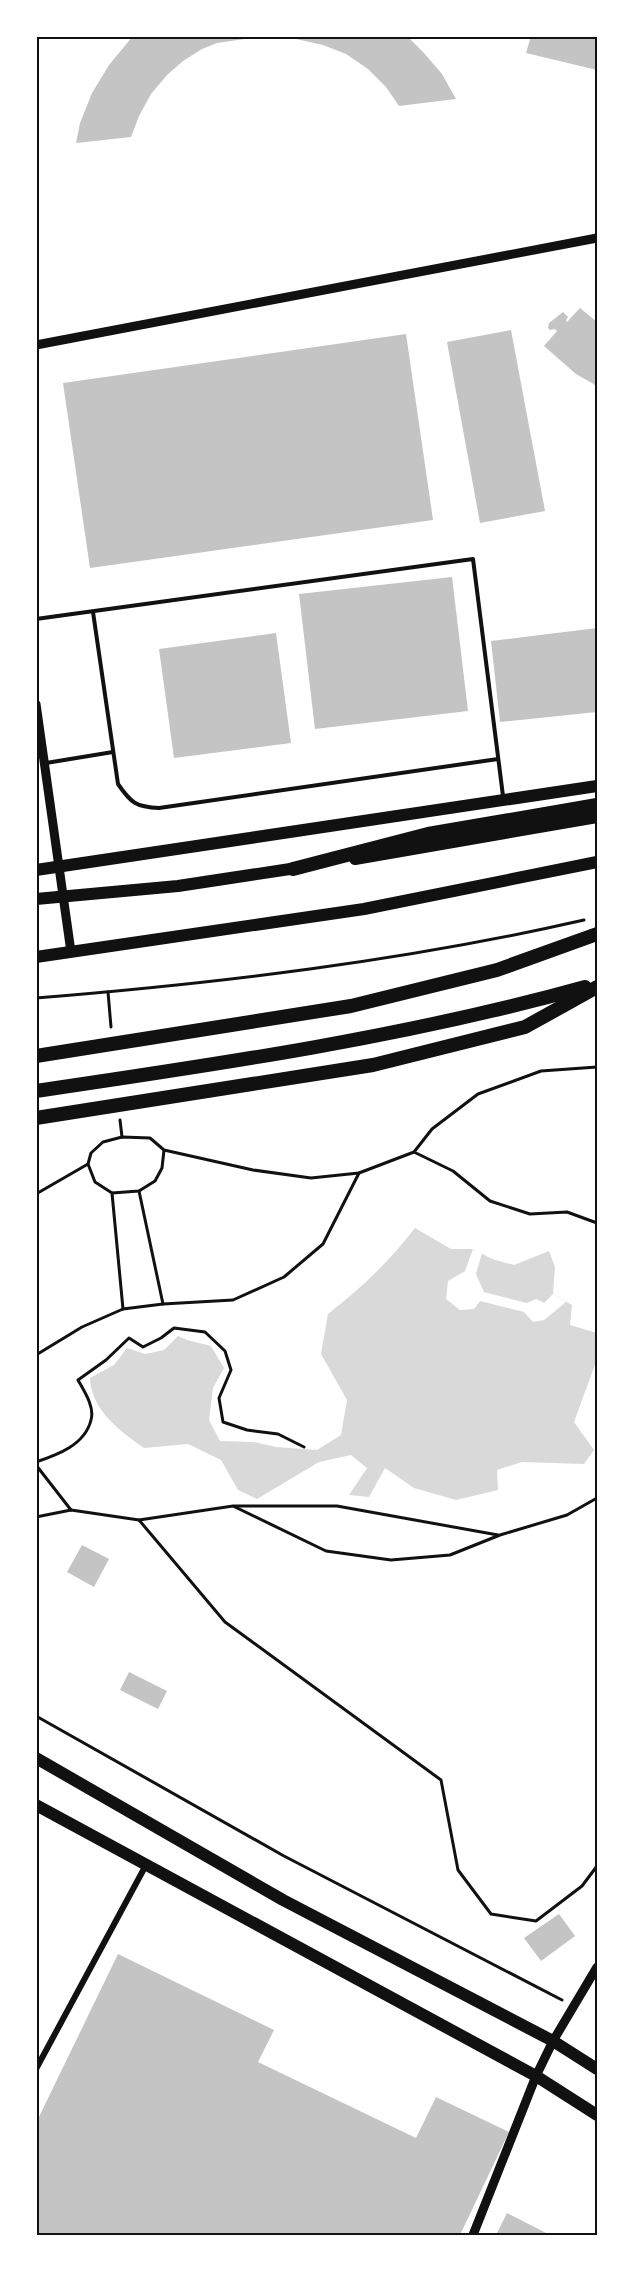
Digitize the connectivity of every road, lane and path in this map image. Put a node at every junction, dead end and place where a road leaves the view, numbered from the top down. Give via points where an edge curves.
1 (597, 238) edge
2 (36, 345) edge
3 (93, 612) junction
4 (36, 619) edge
5 (36, 704) edge
6 (113, 752) junction
7 (498, 759) junction
8 (44, 763) junction
9 (597, 786) edge
10 (503, 800) junction
11 (597, 806) edge
12 (597, 818) edge
13 (597, 862) edge
14 (58, 867) junction
15 (293, 869) junction
16 (36, 870) edge
17 (62, 896) junction
18 (36, 899) edge
19 (587, 919) dead end
20 (597, 934) edge
21 (71, 952) junction
22 (36, 957) edge
23 (597, 985) edge
24 (36, 998) edge
25 (36, 1056) edge
26 (597, 1067) edge
27 (36, 1090) edge
28 (36, 1118) edge
29 (164, 1150) junction
30 (414, 1152) junction
31 (88, 1164) junction
32 (359, 1173) junction
33 (139, 1191) junction
34 (112, 1193) junction
35 (36, 1194) edge
36 (597, 1223) edge
37 (163, 1304) junction
38 (123, 1309) junction
39 (36, 1355) edge
40 (304, 1447) dead end
41 (36, 1464) edge
42 (597, 1498) edge
43 (233, 1506) junction
44 (71, 1510) junction
45 (36, 1517) edge
46 (139, 1521) junction
47 (500, 1535) junction
48 (36, 1716) edge
49 (36, 1758) edge
50 (36, 1806) edge
51 (146, 1865) junction
52 (597, 1866) edge
53 (597, 1967) edge
54 (574, 2006) junction
55 (553, 2041) junction
56 (36, 2069) edge
57 (597, 2069) edge
58 (536, 2076) junction
59 (597, 2115) edge
60 (473, 2235) edge

1 - 2 street
3 - 4 lane
3 - 6 lane
3 - 7 lane via 473,559
5 - 8 street
6 - 7 lane via 118,784 128,798 140,807 159,808
6 - 8 lane
7 - 10 lane
8 - 14 street
9 - 10 main road
10 - 14 main road
11 - 15 highway via 428,834
12 - 15 main road
13 - 21 main road via 364,909
14 - 16 main road
14 - 17 street
15 - 17 main road via 178,886
17 - 18 main road
17 - 21 street
19 - 24 path via 340,966
20 - 25 highway via 497,970 351,1006
21 - 22 main road
23 - 27 highway via 506,1009 262,1058
23 - 28 highway via 525,1027 373,1065
26 - 30 path via 541,1071 478,1094 432,1129
29 - 31 path via 150,1138 122,1137 103,1142 91,1153
29 - 32 path via 252,1170 311,1178
29 - 33 path via 162,1168 155,1181
30 - 32 path
30 - 36 path via 453,1171 490,1201 530,1214 567,1212
31 - 34 path via 95,1182
31 - 35 path
32 - 37 path via 323,1244 284,1277 233,1300
33 - 34 path
33 - 37 path
34 - 38 path
37 - 38 path
38 - 39 path via 82,1327
40 - 41 path via 278,1434 223,1422 219,1398 231,1370 225,1351 205,1332 174,1328 143,1347 129,1338 78,1380 90,1403 92,1419 83,1436 64,1452
41 - 44 path
42 - 47 path via 567,1515
43 - 46 path
43 - 47 path via 337,1506
43 - 47 path via 326,1551 391,1560 450,1556
44 - 45 path
44 - 46 path
46 - 52 path via 225,1622 441,1780 458,1870 491,1914 536,1921 582,1886
48 - 54 path via 284,1856
49 - 55 main road via 283,1900
50 - 51 main road
51 - 56 street
51 - 58 main road
53 - 54 street
54 - 55 street
55 - 57 main road
55 - 58 street
58 - 59 main road
58 - 60 street

